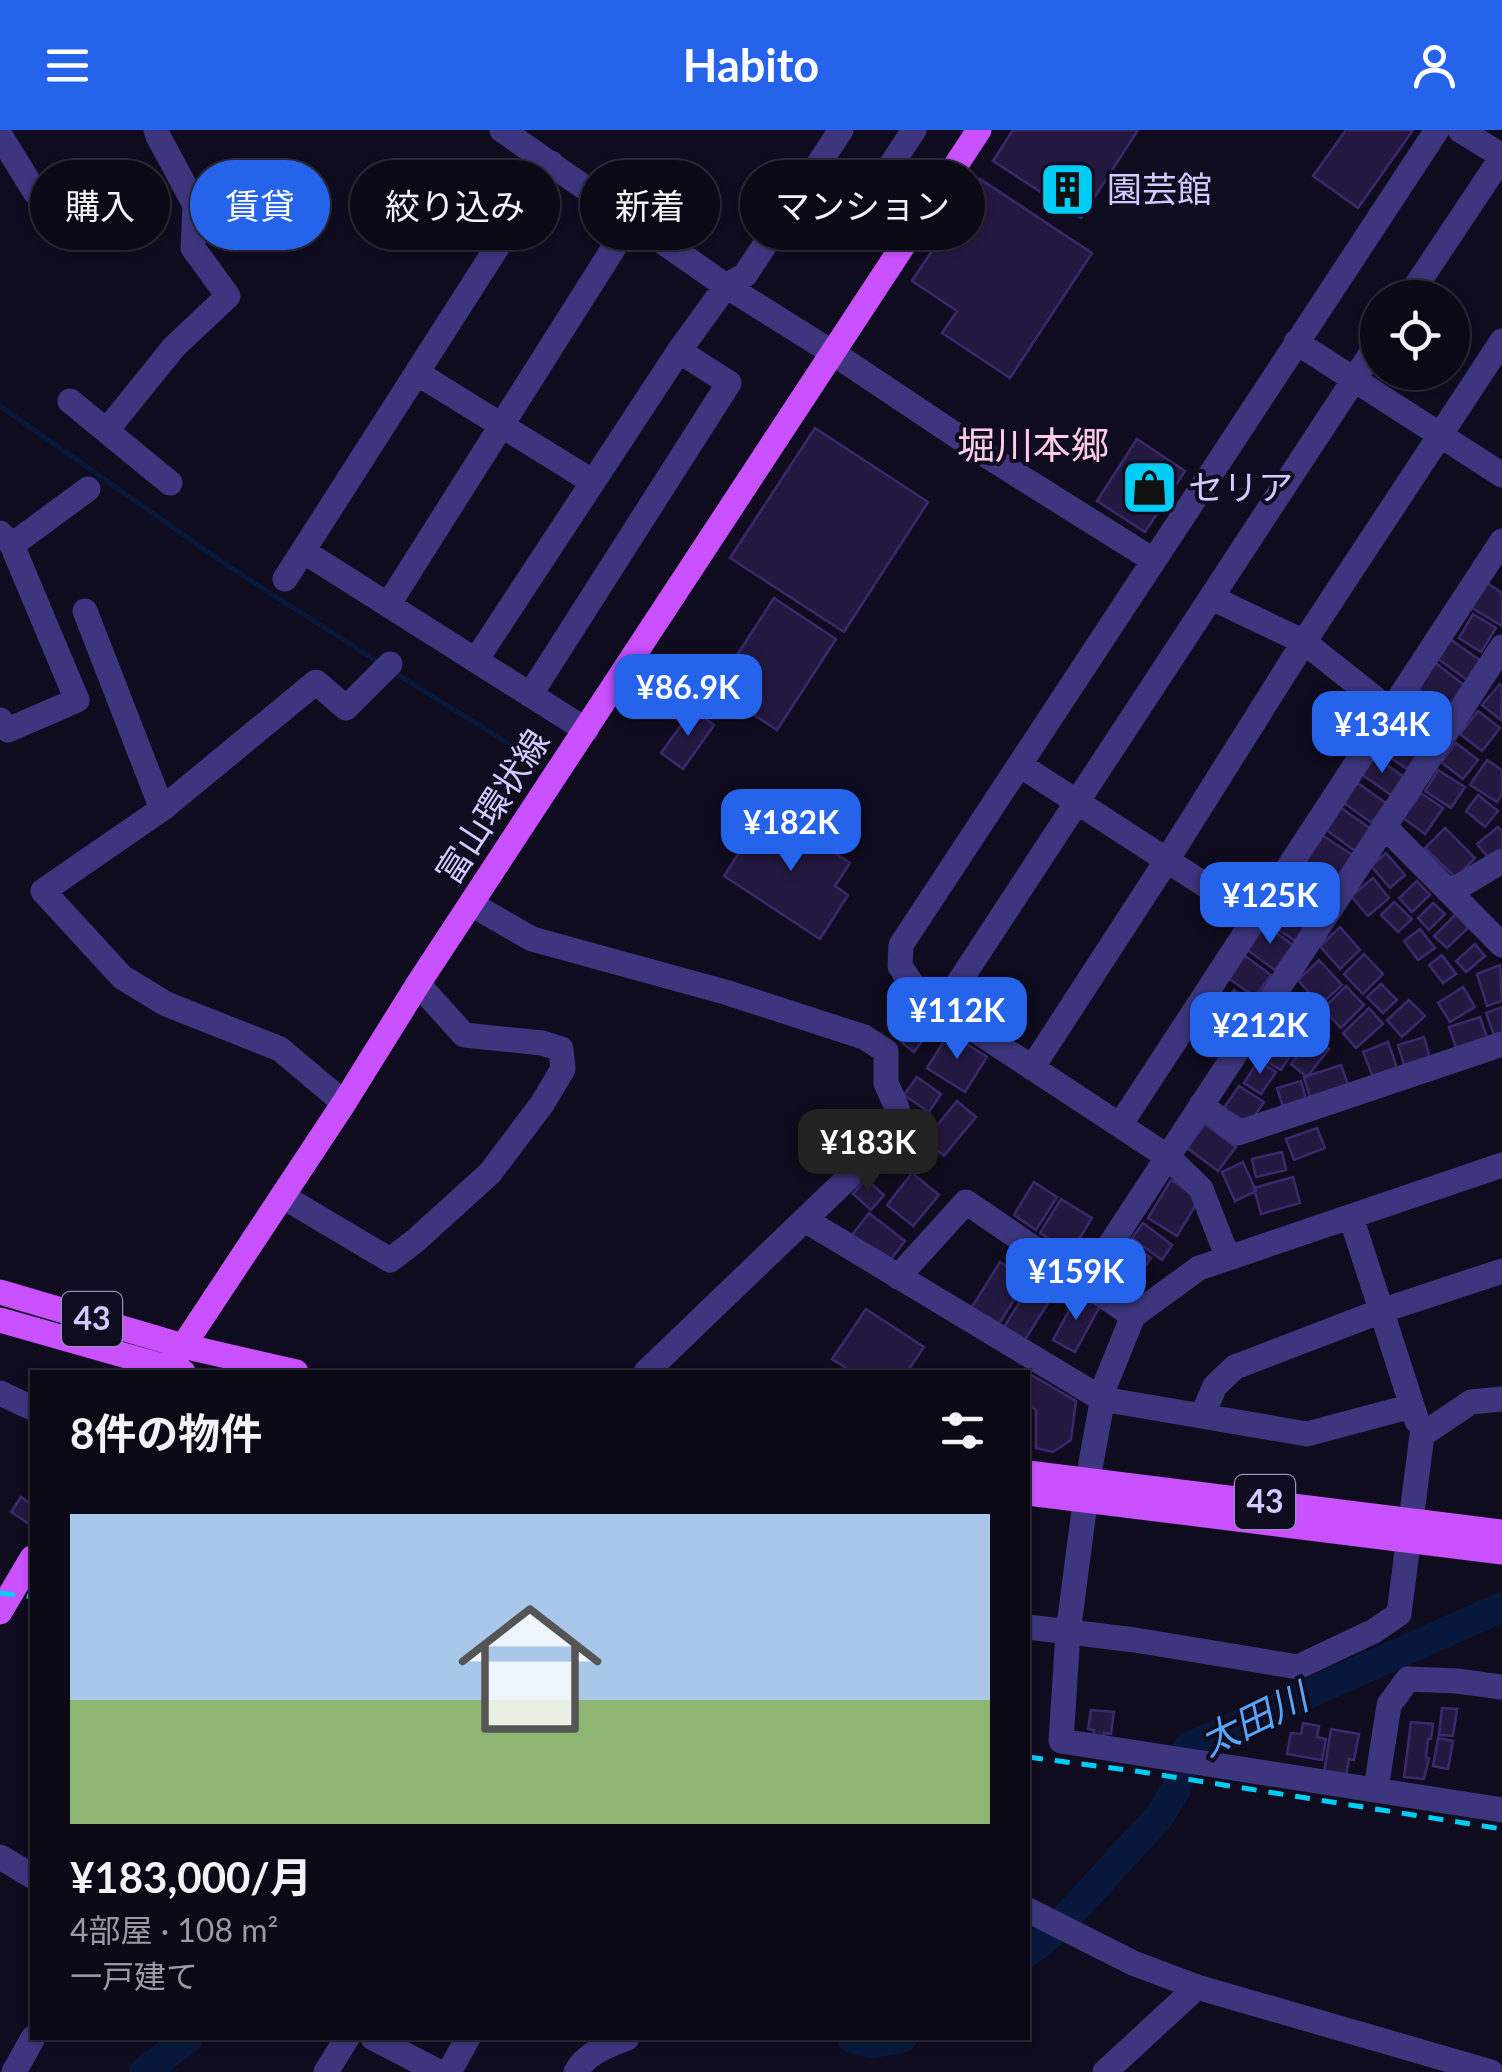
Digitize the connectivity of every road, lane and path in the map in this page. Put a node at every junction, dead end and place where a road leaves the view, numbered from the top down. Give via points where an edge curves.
1 (156, 130) edge
2 (841, 130) edge
3 (914, 130) edge
4 (979, 130) edge
5 (1437, 130) edge
6 (1460, 130) edge
7 (509, 132) edge
8 (0, 135) edge
9 (1502, 157) edge
10 (546, 160) edge
11 (822, 160) edge
12 (894, 160) edge
13 (959, 160) edge
14 (30, 184) edge
15 (496, 250) edge
16 (612, 250) edge
17 (675, 250) edge
18 (762, 250) edge
19 (900, 250) edge
20 (1420, 280) edge
21 (726, 286) junction
22 (1502, 341) edge
23 (1296, 342) junction
24 (679, 351) junction
25 (833, 353) junction
26 (1360, 370) edge
27 (418, 373) junction
28 (1353, 380) junction
29 (70, 400) dead end
30 (502, 425) junction
31 (106, 430) junction
32 (1440, 436) junction
33 (1502, 475) edge
34 (170, 482) dead end
35 (593, 482) junction
36 (88, 489) dead end
37 (6, 539) edge
38 (1502, 541) edge
39 (303, 551) junction
40 (1154, 560) junction
41 (286, 578) dead end
42 (1212, 598) junction
43 (388, 605) junction
44 (86, 611) dead end
45 (1304, 642) junction
46 (1502, 647) edge
47 (476, 660) junction
48 (390, 664) dead end
49 (530, 695) junction
50 (1391, 711) junction
51 (0, 720) edge
52 (586, 730) junction
53 (1020, 765) junction
54 (1078, 802) junction
55 (162, 809) junction
56 (1384, 826) junction
57 (1167, 860) junction
58 (1502, 861) edge
59 (1450, 892) junction
60 (471, 904) junction
61 (1256, 918) junction
62 (1502, 945) edge
63 (418, 984) junction
64 (942, 1008) junction
65 (1502, 1044) edge
66 (1032, 1068) junction
67 (344, 1103) junction
68 (1202, 1105) junction
69 (1120, 1125) junction
70 (1168, 1156) junction
71 (1502, 1165) edge
72 (282, 1196) junction
73 (1350, 1216) junction
74 (805, 1220) junction
75 (1228, 1258) junction
76 (1502, 1271) edge
77 (898, 1277) junction
78 (1085, 1283) junction
79 (0, 1292) edge
80 (1381, 1311) junction
81 (1133, 1316) junction
82 (0, 1320) edge
83 (183, 1346) junction
84 (170, 1370) edge
85 (173, 1370) edge
86 (287, 1370) edge
87 (648, 1370) edge
88 (0, 1392) edge
89 (1102, 1399) junction
90 (1502, 1400) edge
91 (1412, 1406) junction
92 (30, 1407) edge
93 (1202, 1416) junction
94 (1422, 1435) junction
95 (1030, 1473) edge
96 (1086, 1490) junction
97 (1030, 1494) edge
98 (1410, 1530) junction
99 (1502, 1532) edge
100 (1502, 1552) edge
101 (30, 1561) edge
102 (0, 1612) edge
103 (1030, 1627) edge
104 (1068, 1633) junction
105 (1502, 1687) edge
106 (1376, 1790) junction
107 (1502, 1810) edge
108 (0, 1858) edge
109 (30, 1875) edge
110 (1030, 1911) edge
111 (1197, 1986) junction
112 (32, 2040) edge
113 (346, 2040) edge
114 (377, 2040) edge
115 (467, 2040) edge
116 (623, 2040) edge
117 (1114, 2069) edge
118 (14, 2072) edge
119 (326, 2072) edge
120 (439, 2072) edge
121 (450, 2072) edge
122 (576, 2072) edge
123 (1491, 2072) edge

1 - 31 street via 195,205 193,248 228,296 174,346
2 - 11 street
3 - 12 street
4 - 13 main road, 富山環状線
5 - 23 street
6 - 9 street
7 - 10 street
8 - 14 street
9 - 20 street
15 - 27 street
16 - 30 street
17 - 21 street
18 - 21 street via 745,276
19 - 25 main road, 富山環状線
21 - 24 street
21 - 25 street
22 - 32 street
23 - 28 street
23 - 40 street
24 - 35 street
24 - 49 street via 729,382
25 - 40 street
25 - 52 main road, 富山環状線
26 - 28 street
27 - 30 street
27 - 39 street
28 - 32 street
28 - 42 street
29 - 31 street
30 - 35 street
30 - 43 street
31 - 34 street
32 - 33 street
32 - 45 street
35 - 47 street
36 - 37 street
37 - 51 street via 78,700 8,730
38 - 50 street
39 - 41 street
39 - 43 street
40 - 53 street
42 - 45 street
42 - 54 street
43 - 47 street
44 - 55 street
45 - 50 street
45 - 57 street
46 - 56 street
47 - 49 street
48 - 55 street via 346,708 316,682
49 - 52 street
50 - 61 street
52 - 60 main road, 富山環状線
53 - 54 street
53 - 64 street via 901,944 900,966 917,992
54 - 57 street
54 - 64 street
55 - 67 street via 43,891 122,976 166,1004 280,1049
56 - 59 street
56 - 68 street
57 - 61 street
57 - 66 street
58 - 59 street
59 - 62 street
60 - 63 main road, 富山環状線
60 - 74 street via 532,939 725,992 864,1037 886,1051 886,1083 896,1108 886,1133
61 - 69 street
63 - 67 main road, 富山環状線
63 - 72 street via 464,1035 561,1049 562,1069 542,1104 490,1173 390,1260
64 - 66 street
65 - 68 street via 1238,1133
66 - 69 street
67 - 72 main road, 富山環状線
68 - 70 street
69 - 70 street
70 - 75 street via 1202,1189
70 - 78 street
71 - 73 street
72 - 83 main road, 富山環状線
73 - 75 street
73 - 80 street
74 - 77 street
74 - 87 street
75 - 81 street via 1199,1268
76 - 80 street
77 - 78 street via 966,1202
77 - 89 street
78 - 81 street
79 - 83 main road, 43
80 - 91 street
80 - 93 street via 1234,1367
81 - 89 street
82 - 84 main road, 43
83 - 85 main road, 富山環状線
83 - 86 main road, 43
88 - 92 street
89 - 93 street
89 - 96 street
90 - 94 street via 1471,1402
91 - 93 street via 1306,1434
91 - 94 street
94 - 98 street
95 - 96 main road, 43
96 - 97 main road, 43
96 - 98 main road, 43
96 - 104 street
98 - 99 main road, 43
98 - 100 main road, 43
98 - 104 street via 1399,1614 1298,1667
101 - 102 main road
103 - 104 street
104 - 106 street via 1061,1741
105 - 106 street via 1408,1679 1389,1706
106 - 107 street
108 - 109 street
110 - 111 street
111 - 117 street
111 - 123 street
112 - 118 street
113 - 119 street
114 - 120 street
115 - 121 street
116 - 122 street

